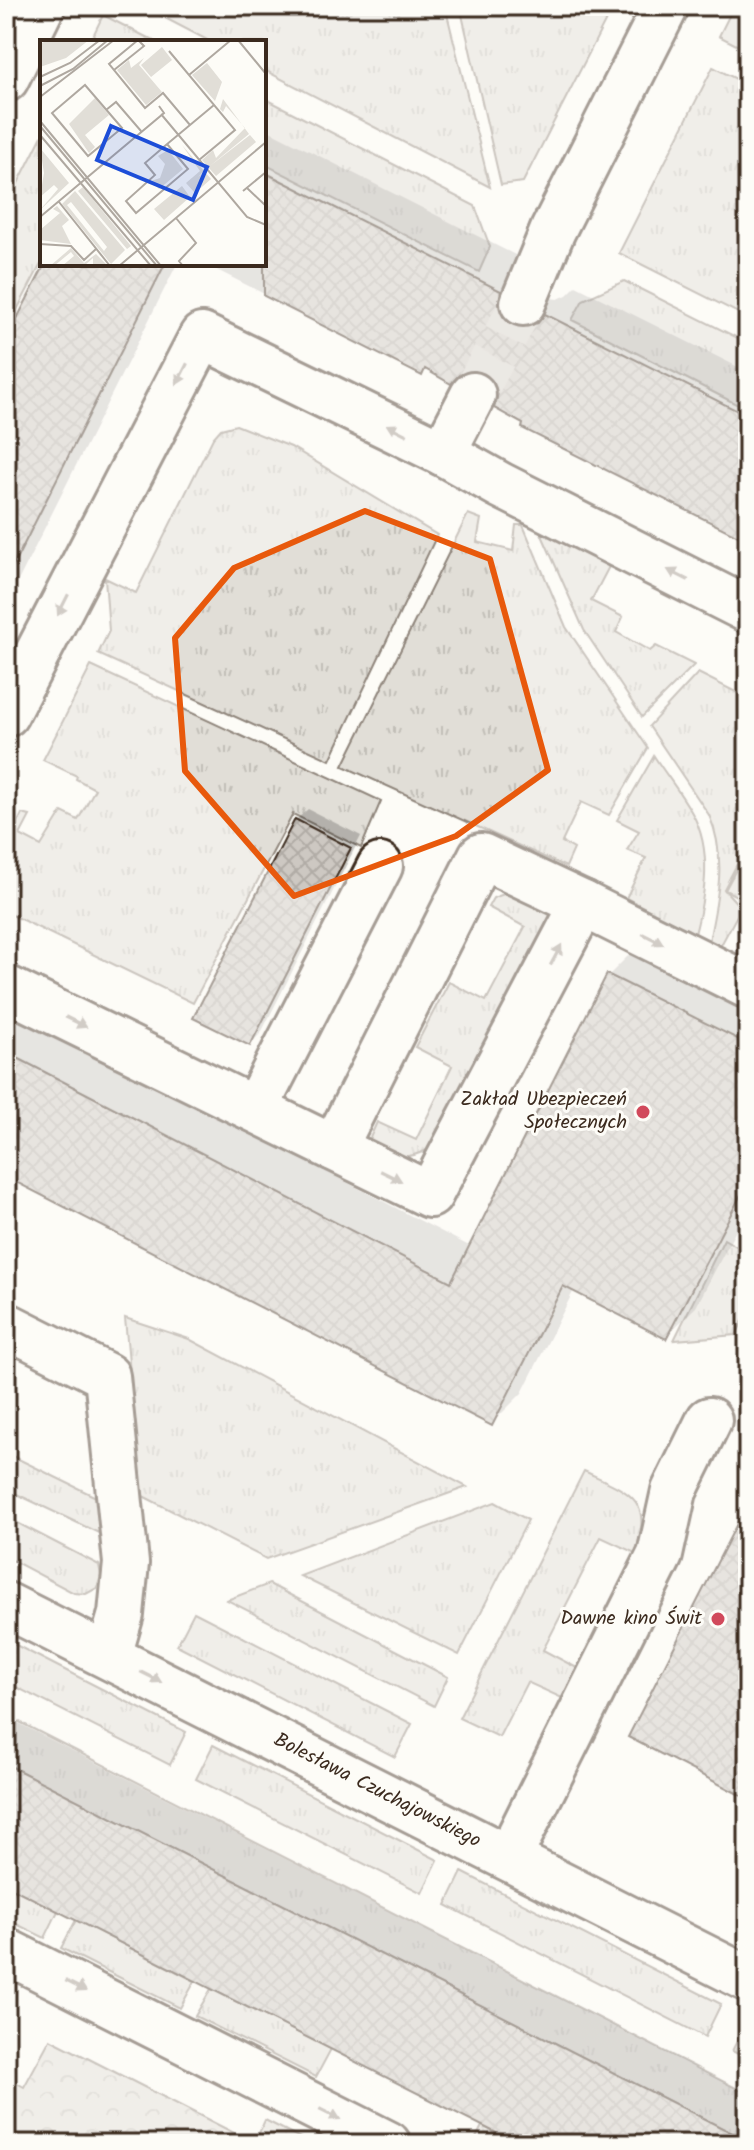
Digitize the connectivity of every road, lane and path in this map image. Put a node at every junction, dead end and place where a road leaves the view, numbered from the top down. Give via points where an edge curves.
1 (42, 6) edge
2 (666, 6) edge
3 (6, 79) edge
4 (523, 303) tunnel mouth
5 (473, 395) tunnel mouth
6 (443, 453) junction
7 (748, 610) edge
8 (6, 714) edge
9 (380, 866) dead end
10 (583, 904) junction
11 (748, 986) edge
12 (6, 988) edge
13 (255, 1109) junction
14 (334, 1148) junction
15 (6, 1325) edge
16 (709, 1420) dead end
17 (6, 1605) edge
18 (109, 1656) junction
19 (509, 1857) junction
20 (6, 1951) edge
21 (748, 1979) edge
22 (388, 2144) edge

1 - 3 street
2 - 4 street via 553,230
5 - 6 street
7 -> 6 street
6 -> 8 street via 202,336
9 - 13 street
10 -> 11 street
14 -> 10 street via 430,1195
10 - 14 street via 481,856
12 -> 13 street
13 - 14 street
15 - 18 street via 107,1376 126,1563 121,1614
16 - 19 street via 674,1491 660,1555
17 - 18 street, Bolesława Czuchajowskiego
18 -> 19 street, Bolesława Czuchajowskiego
19 - 21 street, Bolesława Czuchajowskiego
20 -> 22 street

